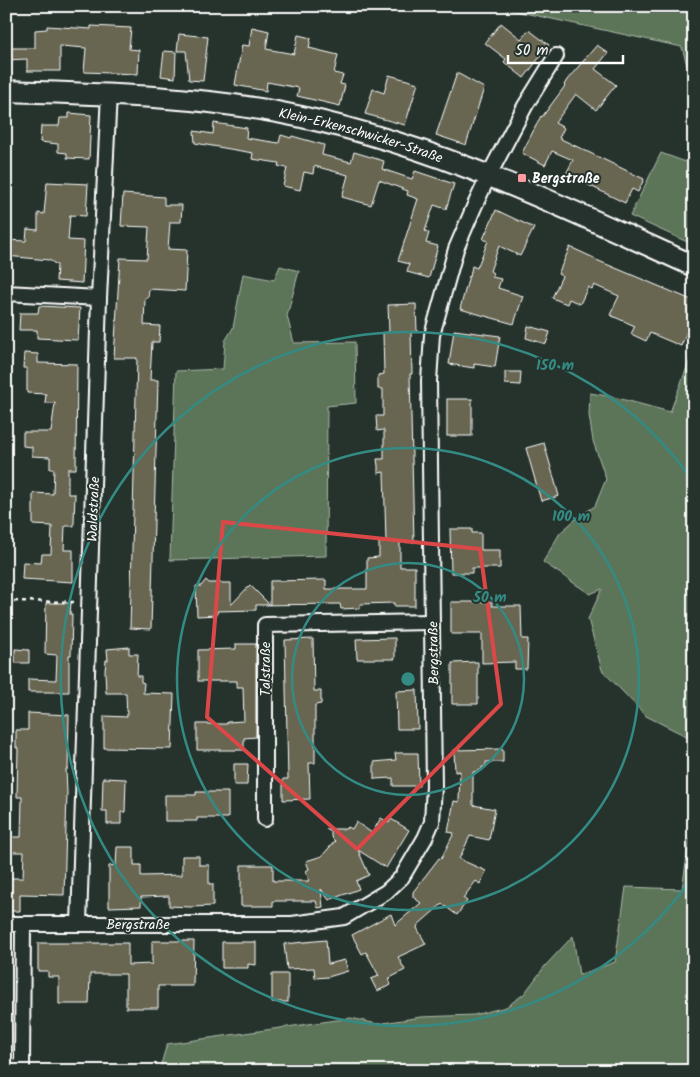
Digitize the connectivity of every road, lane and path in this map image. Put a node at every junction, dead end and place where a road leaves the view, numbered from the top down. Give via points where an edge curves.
1 (556, 56) dead end
2 (6, 91) edge
3 (109, 93) junction
4 (489, 175) junction
5 (694, 266) edge
6 (6, 293) edge
7 (99, 298) junction
8 (6, 601) edge
9 (90, 603) junction
10 (432, 622) junction
11 (265, 819) dead end
12 (6, 924) edge
13 (23, 924) junction
14 (80, 924) junction
15 (6, 1068) edge

1 - 4 street, Bergstraße
2 - 3 street, Klein-Erkenschwicker-Straße
3 - 4 street, Klein-Erkenschwicker-Straße via 198,100 276,112 417,148
3 - 7 street, Waldstraße
4 - 5 street, Klein-Erkenschwicker-Straße
4 - 10 street, Bergstraße via 456,249 432,335 428,381
6 - 7 street
7 - 9 street, Waldstraße
8 - 9 path
9 - 14 street, Waldstraße
10 - 11 street, Talstraße via 265,625
10 - 14 street, Bergstraße via 432,822 402,877 386,892 344,917 292,924
12 - 13 street, Bergstraße
13 - 14 street, Bergstraße
13 - 15 street via 22,1068

